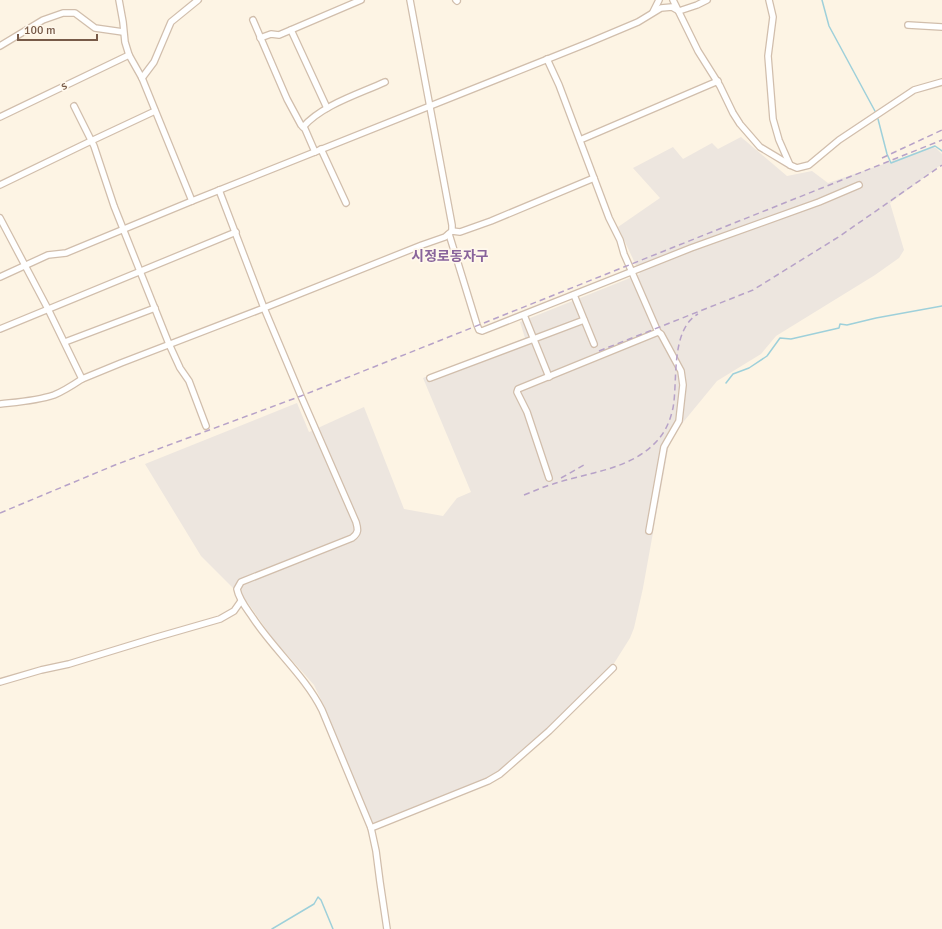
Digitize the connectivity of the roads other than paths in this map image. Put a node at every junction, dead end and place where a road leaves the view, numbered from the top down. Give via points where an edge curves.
1 (119, 0) edge
2 (198, 0) edge
3 (361, 0) edge
4 (410, 0) edge
5 (659, 0) edge
6 (674, 0) edge
7 (707, 0) edge
8 (769, 0) edge
9 (679, 10) junction
10 (650, 15) junction
11 (253, 20) dead end
12 (908, 25) dead end
13 (942, 27) edge
14 (291, 30) junction
15 (123, 32) junction
16 (260, 38) junction
17 (0, 46) edge
18 (129, 55) junction
19 (547, 59) junction
20 (142, 78) junction
21 (718, 81) junction
22 (385, 82) dead end
23 (942, 82) edge
24 (74, 106) dead end
25 (430, 106) junction
26 (327, 108) junction
27 (155, 111) junction
28 (0, 117) edge
29 (303, 127) junction
30 (580, 140) junction
31 (91, 141) junction
32 (321, 149) junction
33 (315, 152) junction
34 (790, 166) junction
35 (594, 178) junction
36 (0, 185) edge
37 (860, 185) dead end
38 (219, 190) junction
39 (192, 201) junction
40 (346, 202) dead end
41 (0, 218) edge
42 (123, 230) junction
43 (236, 232) junction
44 (450, 233) junction
45 (25, 266) junction
46 (141, 271) junction
47 (633, 272) junction
48 (0, 277) edge
49 (574, 295) junction
50 (155, 308) junction
51 (264, 308) junction
52 (48, 309) junction
53 (524, 315) junction
54 (584, 320) junction
55 (0, 329) edge
56 (658, 332) junction
57 (533, 339) junction
58 (65, 342) junction
59 (169, 344) junction
60 (594, 344) dead end
61 (549, 377) junction
62 (430, 378) dead end
63 (82, 379) junction
64 (0, 404) edge
65 (206, 426) dead end
66 (549, 478) dead end
67 (649, 531) dead end
68 (241, 601) junction
69 (613, 668) dead end
70 (0, 682) edge
71 (371, 828) junction
72 (388, 929) edge

1 - 15 street
2 - 20 street via 171,22 154,62
3 - 14 street
4 - 25 street
5 - 10 street
6 - 9 street
7 - 9 street
8 - 34 street via 773,17 768,56 774,119 779,140
9 - 10 street via 666,7
9 - 21 street via 698,51
10 - 19 street
11 - 16 street
12 - 13 street
14 - 16 street
14 - 26 street
15 - 17 street via 95,28 75,13 63,13 43,20
15 - 18 street
16 - 29 street via 287,99
18 - 20 street
18 - 28 street, s
19 - 25 street
19 - 30 street
20 - 27 street
21 - 30 street
21 - 34 street via 733,113 755,142
22 - 26 street
23 - 34 street via 914,90 839,140 809,165 797,168
24 - 31 street
25 - 32 street
25 - 44 street via 452,225
26 - 29 street
27 - 31 street
27 - 39 street
29 - 33 street
30 - 35 street
31 - 36 street
31 - 42 street
32 - 33 street
32 - 40 street
33 - 38 street
35 - 44 street via 491,221
35 - 47 street
37 - 47 street
38 - 39 street
38 - 43 street
39 - 42 street
41 - 45 street
42 - 45 street via 66,253 48,255
42 - 46 street
43 - 46 street
43 - 51 street
44 - 51 street
44 - 53 street via 479,330 486,330
45 - 48 street
45 - 52 street
46 - 50 street
46 - 52 street
47 - 49 street
47 - 56 street
49 - 53 street
49 - 54 street
50 - 58 street
50 - 59 street
51 - 59 street
51 - 68 street via 358,529 352,538 241,582 237,589
52 - 55 street
52 - 58 street
53 - 57 street
54 - 57 street
54 - 60 street
56 - 61 street
56 - 67 street via 681,370 683,385 679,421 664,447
57 - 61 street
57 - 62 street
58 - 63 street
59 - 63 street
59 - 65 street via 189,381
61 - 66 street via 517,390
63 - 64 street via 48,396 20,403
68 - 70 street via 234,611 220,619
68 - 71 street via 262,632 317,700
69 - 71 street via 549,731 500,774
71 - 72 street

